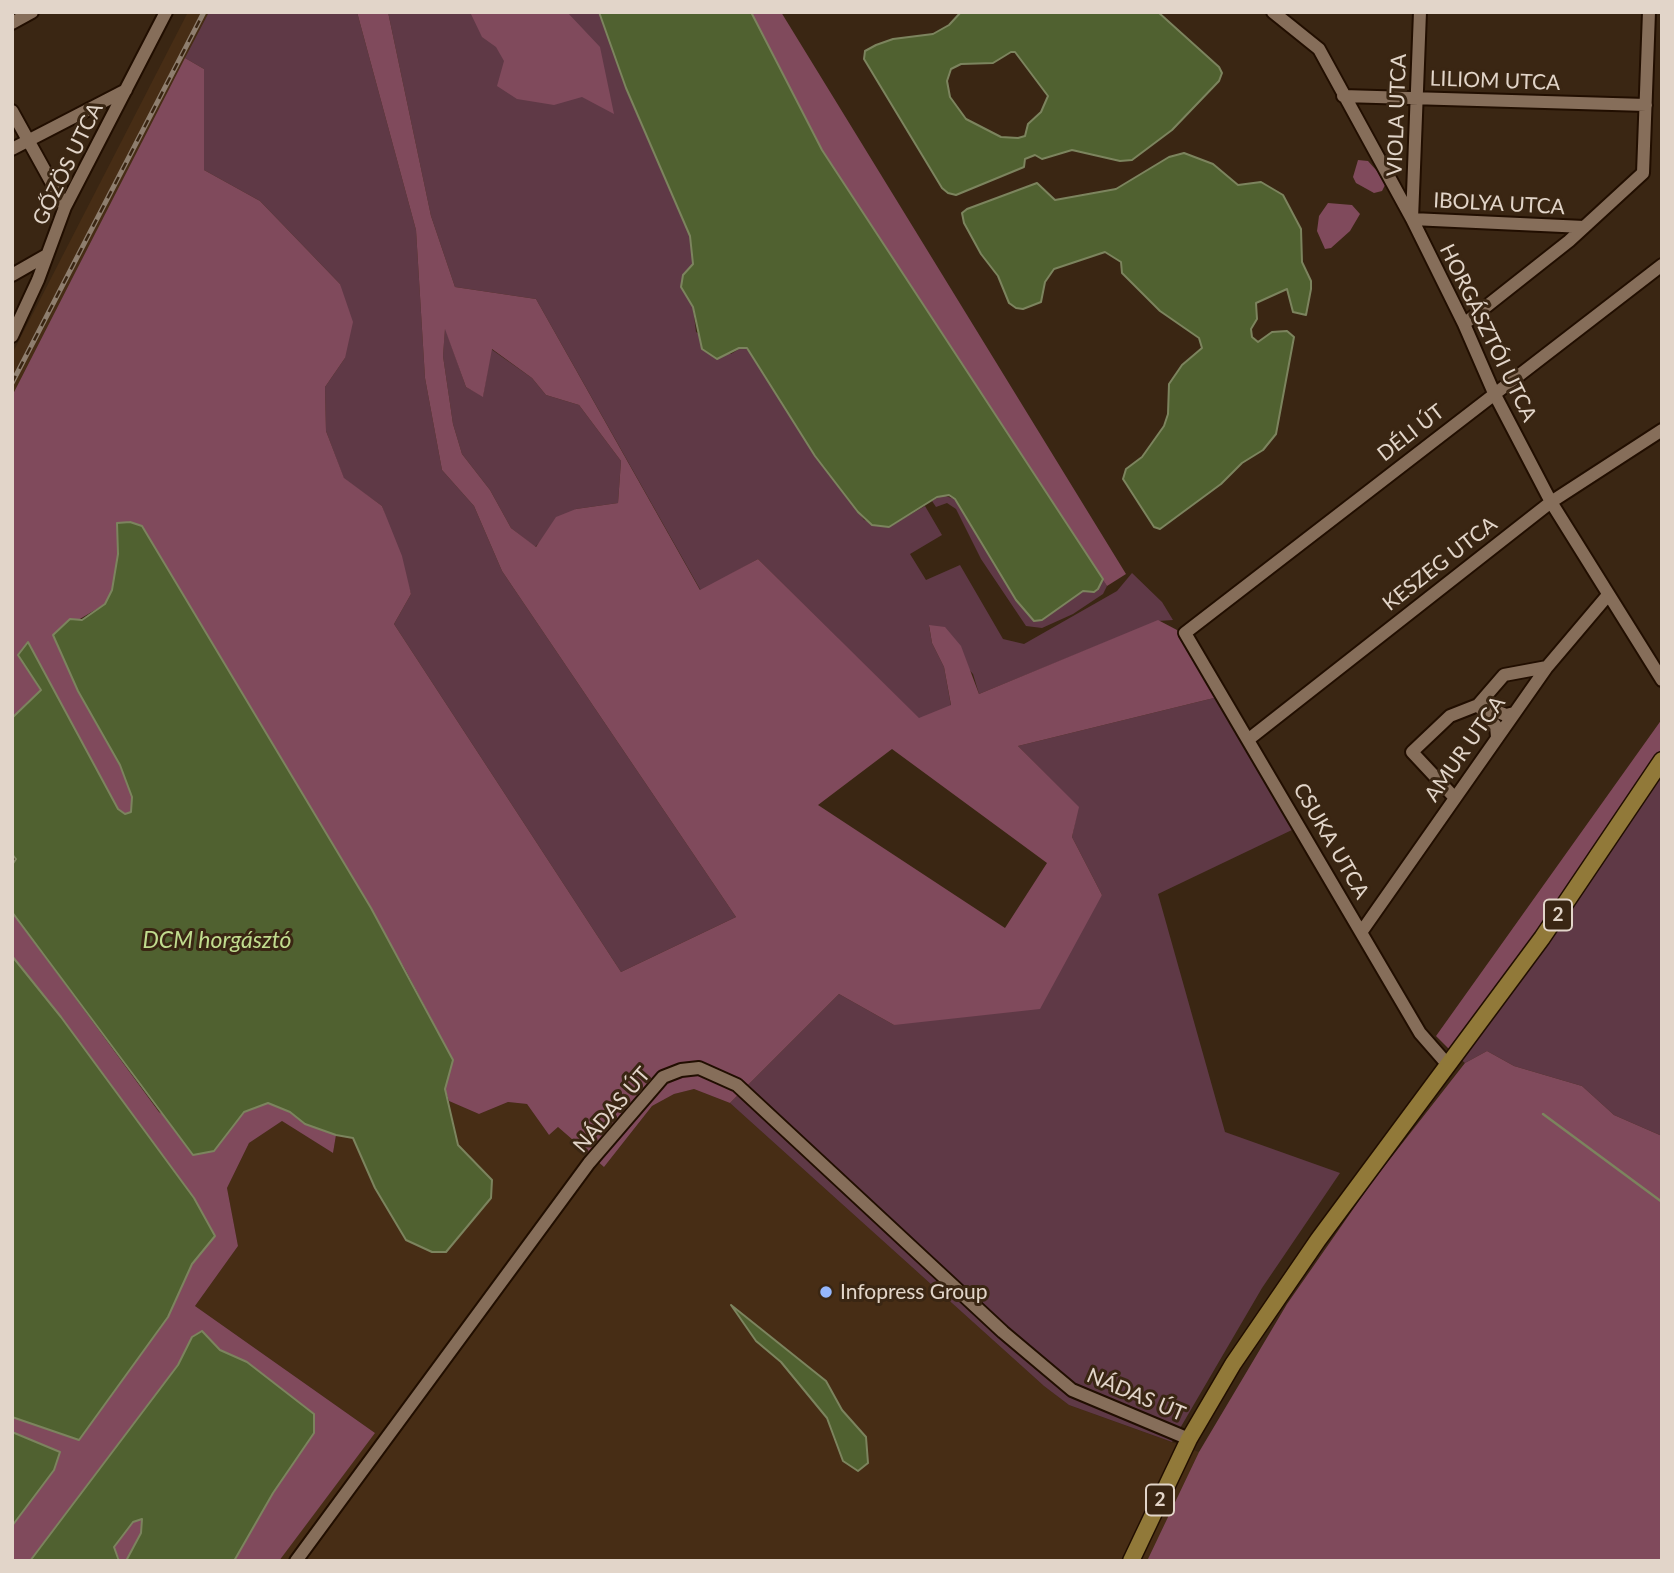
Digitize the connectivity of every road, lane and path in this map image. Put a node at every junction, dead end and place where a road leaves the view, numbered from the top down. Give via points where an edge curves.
1 (32, 12) edge
2 (166, 12) edge
3 (1273, 12) edge
4 (1420, 12) edge
5 (1649, 12) edge
6 (12, 23) edge
7 (126, 90) junction
8 (1343, 96) junction
9 (1417, 98) junction
10 (1646, 105) junction
11 (12, 111) edge
12 (28, 141) junction
13 (12, 149) edge
14 (65, 207) junction
15 (1412, 219) junction
16 (1584, 228) junction
17 (47, 255) junction
18 (1662, 265) edge
19 (12, 275) edge
20 (1464, 324) junction
21 (12, 336) edge
22 (1494, 393) junction
23 (1662, 430) edge
24 (1551, 502) junction
25 (1608, 595) junction
26 (1185, 633) joint
27 (1547, 667) junction
28 (1662, 680) edge
29 (1478, 705) junction
30 (1514, 713) junction
31 (1497, 737) junction
32 (1249, 739) junction
33 (1662, 760) edge
34 (1454, 797) junction
35 (1362, 931) junction
36 (1448, 1065) junction
37 (1189, 1439) junction
38 (296, 1561) edge
39 (1131, 1561) edge

1 - 6 street
2 - 7 street, GŐZÖS UTCA
3 - 8 street, HORGÁSZTÓI UTCA via 1315,43
4 - 9 street, VIOLA UTCA
5 - 10 street
7 - 12 street
7 - 14 street, GŐZÖS UTCA
8 - 9 street, LILIOM UTCA
8 - 15 street, HORGÁSZTÓI UTCA
9 - 10 street, LILIOM UTCA
9 - 15 street, VIOLA UTCA
10 - 16 street, IBOLYA UTCA via 1643,173
11 - 12 street
12 - 13 street
12 - 14 street
14 - 17 street, GŐZÖS UTCA
15 - 16 street, IBOLYA UTCA
15 - 20 street, HORGÁSZTÓI UTCA
16 - 20 street, IBOLYA UTCA
17 - 19 street
17 - 21 street, GŐZÖS UTCA
18 - 22 street, DÉLI ÚT
20 - 22 street, HORGÁSZTÓI UTCA
22 - 24 street, HORGÁSZTÓI UTCA
22 - 26 street, DÉLI ÚT
23 - 24 street, KESZEG UTCA
24 - 25 street, HORGÁSZTÓI UTCA
24 - 32 street, KESZEG UTCA
25 - 27 street, AMUR UTCA
25 - 28 street, HORGÁSZTÓI UTCA
26 - 32 street, CSUKA UTCA
27 - 29 street via 1504,676
27 - 30 street, AMUR UTCA
29 - 30 street via 1506,715
29 - 31 street via 1496,726
29 - 34 street via 1450,716 1412,752
30 - 31 street, AMUR UTCA
31 - 34 street, AMUR UTCA
32 - 35 street, CSUKA UTCA
33 - 36 main road, 2 via 1581,882
34 - 35 street, AMUR UTCA
35 - 36 street, CSUKA UTCA via 1420,1033
36 - 37 main road, 2 via 1318,1240 1233,1364
37 - 38 street, NÁDAS ÚT via 1072,1390 1003,1332 737,1085 699,1069 681,1070 663,1077 589,1163
37 - 39 main road, 2

